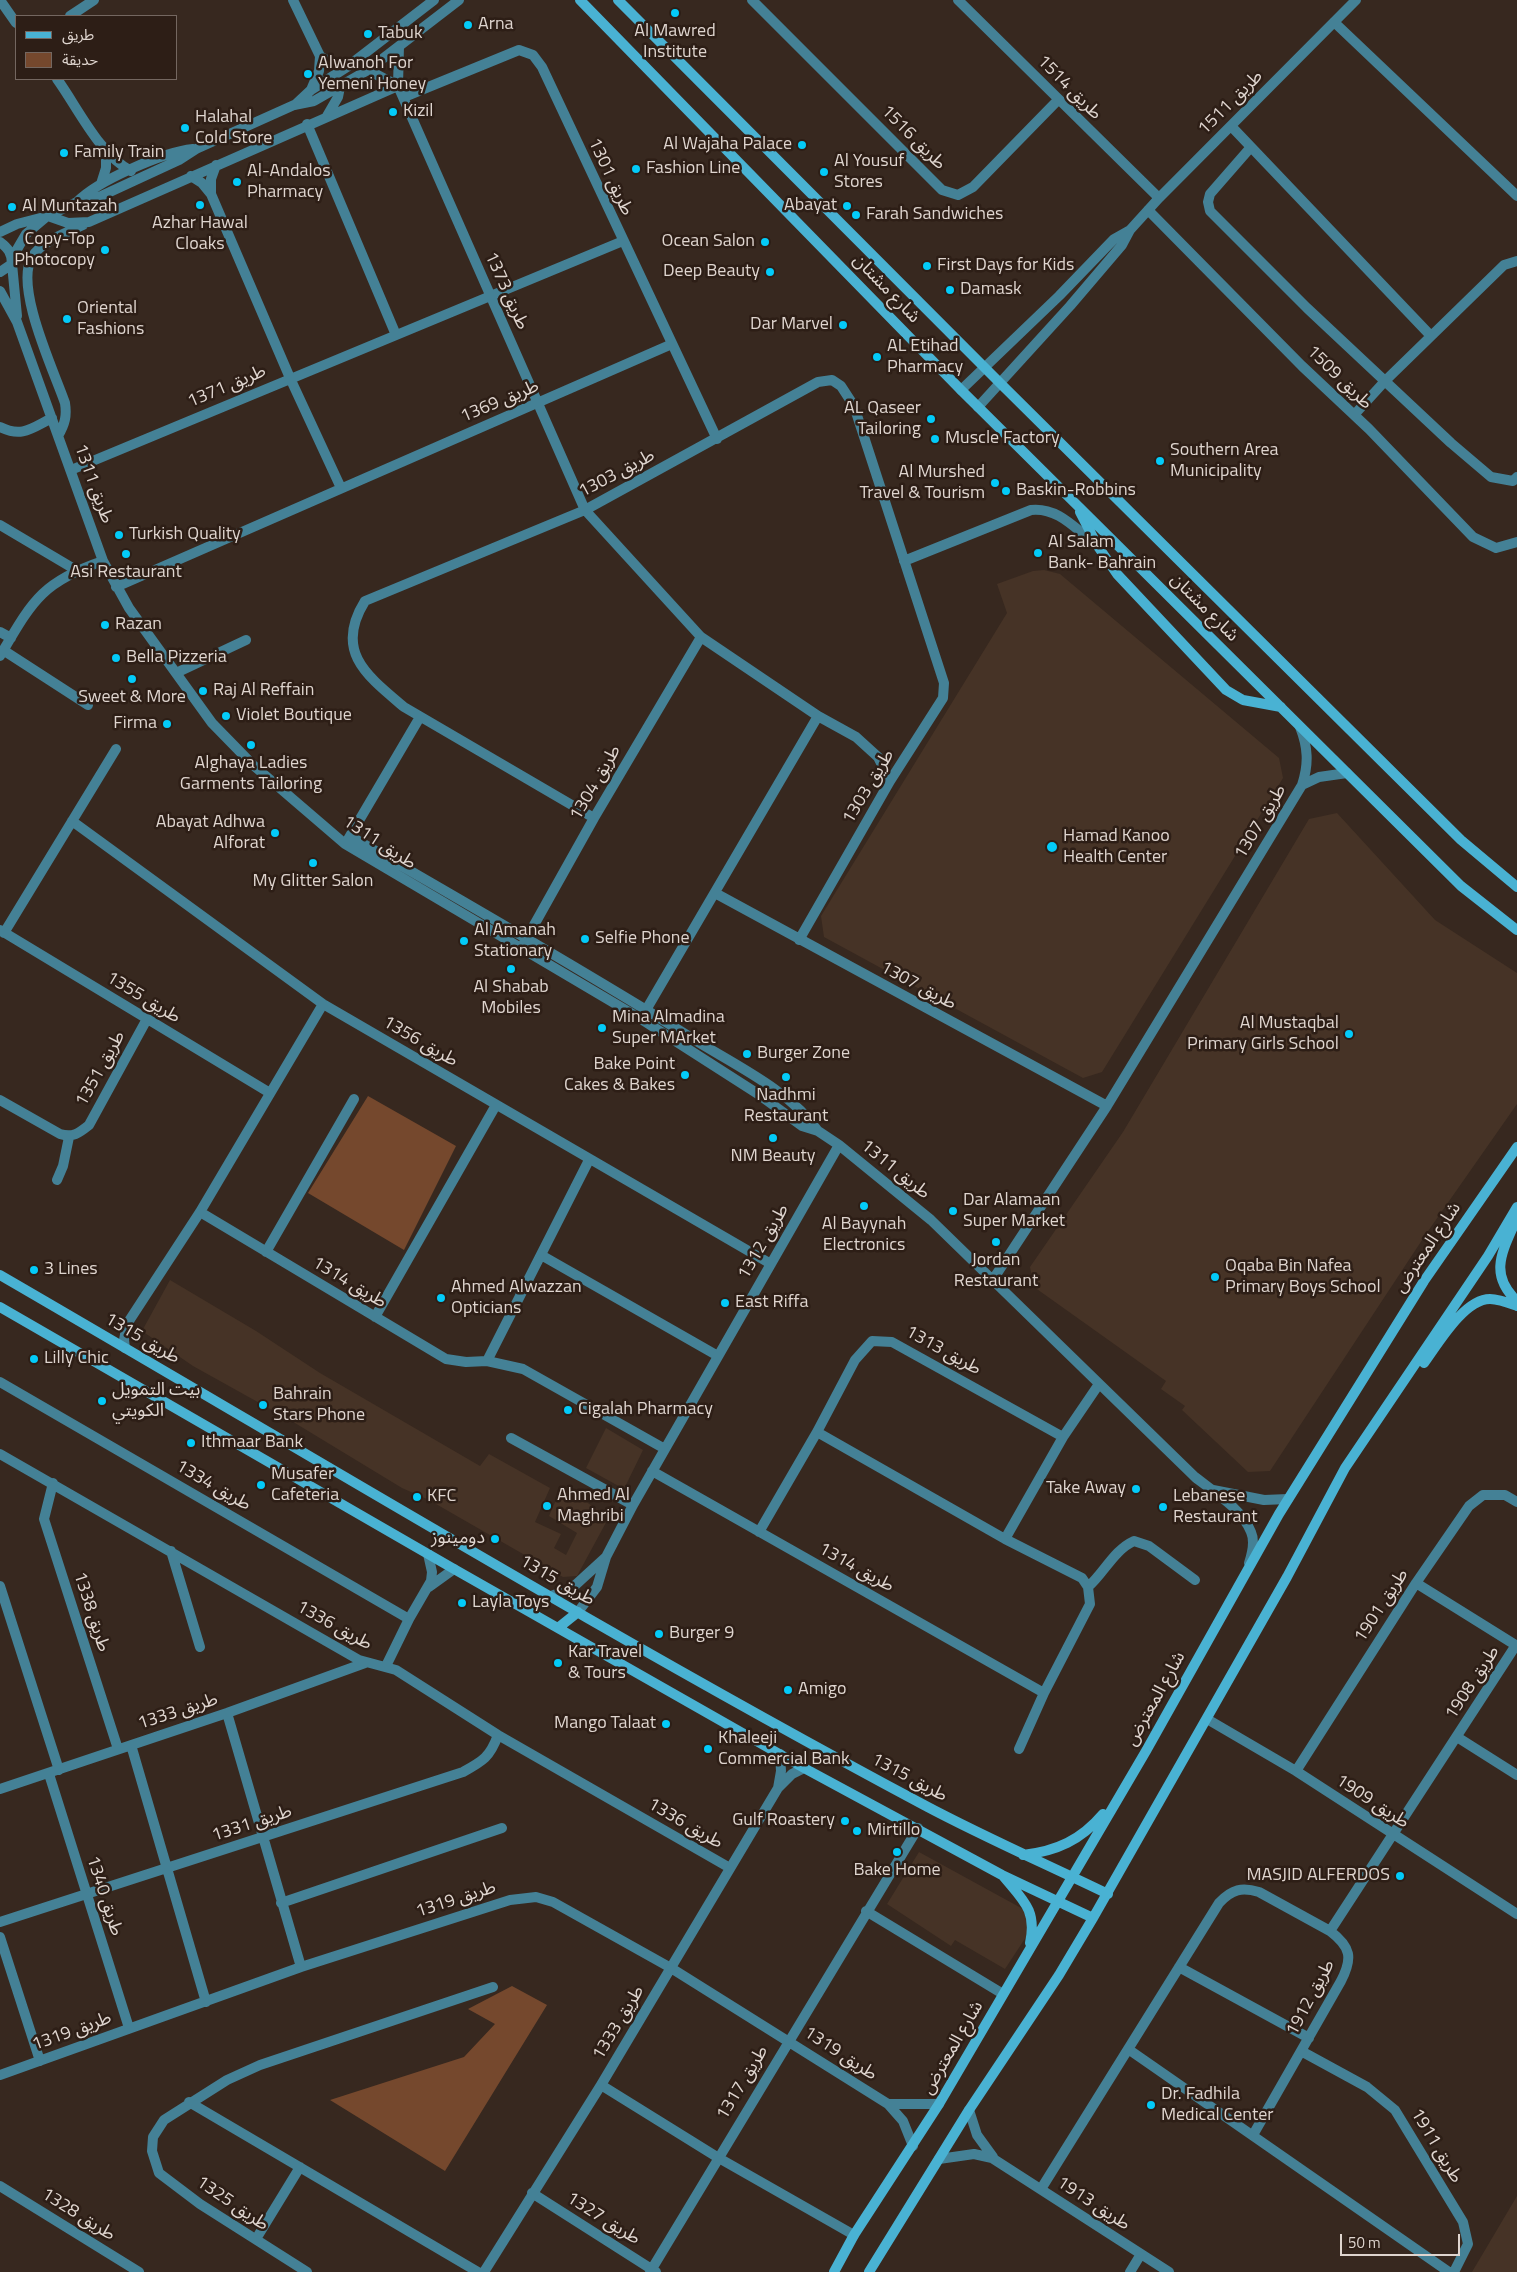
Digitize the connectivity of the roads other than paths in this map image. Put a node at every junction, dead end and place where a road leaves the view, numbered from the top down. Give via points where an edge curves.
1 (0, 0) edge
2 (94, 0) edge
3 (292, 0) edge
4 (434, 0) edge
5 (459, 0) edge
6 (618, 0) edge
7 (752, 0) edge
8 (958, 0) edge
9 (1356, 0) edge
10 (580, 1) edge
11 (72, 15) edge
12 (15, 22) edge
13 (1334, 22) junction
14 (399, 46) junction
15 (320, 56) junction
16 (347, 67) junction
17 (368, 70) junction
18 (58, 80) edge
19 (340, 86) junction
20 (398, 86) junction
21 (311, 90) junction
22 (404, 97) junction
23 (1058, 100) junction
24 (294, 105) junction
25 (327, 116) junction
26 (307, 124) junction
27 (1231, 126) junction
28 (1251, 147) junction
29 (196, 149) junction
30 (106, 152) junction
31 (216, 165) junction
32 (131, 170) junction
33 (191, 176) junction
34 (118, 182) junction
35 (101, 184) junction
36 (211, 194) junction
37 (1517, 196) edge
38 (1159, 198) junction
39 (77, 202) junction
40 (1148, 210) junction
41 (48, 216) junction
42 (89, 222) junction
43 (1130, 230) junction
44 (0, 232) edge
45 (623, 241) junction
46 (0, 242) edge
47 (1516, 260) edge
48 (12, 261) junction
49 (0, 272) edge
50 (0, 291) edge
51 (490, 296) junction
52 (17, 322) junction
53 (396, 335) junction
54 (1431, 336) junction
55 (672, 344) junction
56 (985, 367) junction
57 (290, 378) junction
58 (1385, 380) junction
59 (1001, 384) junction
60 (961, 390) junction
61 (538, 403) junction
62 (978, 407) junction
63 (1354, 415) junction
64 (52, 418) junction
65 (0, 427) edge
66 (58, 436) junction
67 (717, 439) junction
68 (71, 470) junction
69 (1517, 477) edge
70 (341, 488) junction
71 (1076, 504) junction
72 (585, 510) junction
73 (0, 525) edge
74 (1517, 542) edge
75 (1097, 545) junction
76 (103, 561) junction
77 (904, 561) junction
78 (76, 570) junction
79 (116, 587) junction
80 (0, 632) edge
81 (701, 637) junction
82 (11, 638) junction
83 (246, 640) dead end
84 (2, 653) edge
85 (176, 673) junction
86 (88, 705) dead end
87 (1282, 707) junction
88 (818, 716) junction
89 (420, 717) junction
90 (1300, 727) junction
91 (116, 749) dead end
92 (1347, 773) junction
93 (890, 781) junction
94 (1302, 785) junction
95 (594, 818) junction
96 (72, 821) junction
97 (347, 840) junction
98 (1517, 887) edge
99 (715, 893) junction
100 (1517, 930) edge
101 (2, 932) edge
102 (527, 938) junction
103 (799, 940) junction
104 (520, 948) junction
105 (323, 1004) junction
106 (646, 1010) junction
107 (147, 1019) junction
108 (270, 1093) junction
109 (354, 1099) dead end
110 (0, 1100) edge
111 (496, 1105) junction
112 (1107, 1106) junction
113 (818, 1130) junction
114 (69, 1137) junction
115 (839, 1145) junction
116 (1517, 1147) edge
117 (589, 1160) junction
118 (57, 1180) dead end
119 (1517, 1207) edge
120 (200, 1212) junction
121 (1517, 1218) edge
122 (266, 1252) junction
123 (541, 1255) junction
124 (771, 1264) junction
125 (0, 1275) edge
126 (992, 1281) junction
127 (1517, 1302) edge
128 (1517, 1306) edge
129 (0, 1307) edge
130 (375, 1317) junction
131 (125, 1348) junction
132 (718, 1356) junction
133 (487, 1360) junction
134 (0, 1382) edge
135 (1099, 1384) junction
136 (1392, 1399) junction
137 (817, 1432) junction
138 (1063, 1436) junction
139 (511, 1438) dead end
140 (664, 1449) junction
141 (0, 1454) edge
142 (652, 1471) junction
143 (53, 1484) junction
144 (1210, 1489) junction
145 (1288, 1499) junction
146 (1517, 1502) edge
147 (633, 1505) junction
148 (759, 1532) junction
149 (1005, 1540) junction
150 (171, 1551) junction
151 (428, 1554) junction
152 (606, 1557) junction
153 (454, 1569) junction
154 (1246, 1573) junction
155 (1195, 1580) dead end
156 (1416, 1583) junction
157 (0, 1586) edge
158 (1088, 1587) junction
159 (427, 1590) junction
160 (551, 1596) junction
161 (578, 1612) junction
162 (409, 1619) junction
163 (558, 1628) junction
164 (1517, 1646) edge
165 (200, 1647) dead end
166 (365, 1663) junction
167 (386, 1666) junction
168 (1044, 1693) junction
169 (227, 1713) junction
170 (1207, 1720) junction
171 (498, 1735) junction
172 (1457, 1737) junction
173 (131, 1745) junction
174 (118, 1749) junction
175 (1019, 1749) dead end
176 (780, 1754) junction
177 (804, 1768) junction
178 (59, 1770) junction
179 (1296, 1771) junction
180 (48, 1774) junction
181 (1517, 1775) edge
182 (1, 1787) edge
183 (778, 1788) junction
184 (1121, 1792) junction
185 (502, 1828) dead end
186 (918, 1828) junction
187 (1393, 1835) junction
188 (264, 1838) junction
189 (1023, 1855) junction
190 (730, 1868) junction
191 (166, 1869) junction
192 (1002, 1875) junction
193 (1072, 1877) junction
194 (85, 1894) junction
195 (1108, 1894) junction
196 (1058, 1901) junction
197 (281, 1903) junction
198 (866, 1911) junction
199 (1517, 1914) edge
200 (1094, 1918) junction
201 (0, 1922) edge
202 (1330, 1931) junction
203 (0, 1937) edge
204 (1028, 1953) junction
205 (1179, 1967) junction
206 (301, 1968) junction
207 (671, 1968) junction
208 (494, 1987) dead end
209 (1003, 1994) junction
210 (206, 2002) junction
211 (129, 2028) junction
212 (1308, 2038) junction
213 (788, 2040) junction
214 (1128, 2050) junction
215 (1301, 2051) junction
216 (40, 2061) junction
217 (0, 2075) edge
218 (601, 2085) junction
219 (189, 2102) junction
220 (888, 2104) junction
221 (939, 2104) junction
222 (969, 2110) junction
223 (1253, 2135) junction
224 (913, 2146) junction
225 (717, 2157) junction
226 (939, 2159) junction
227 (1000, 2162) junction
228 (300, 2167) junction
229 (0, 2186) edge
230 (1042, 2190) junction
231 (532, 2193) junction
232 (854, 2235) junction
233 (256, 2239) junction
234 (1141, 2254) junction
235 (653, 2271) edge
236 (139, 2272) edge
237 (307, 2272) edge
238 (478, 2272) edge
239 (484, 2272) edge
240 (834, 2272) edge
241 (869, 2272) edge
242 (1130, 2272) edge
243 (1169, 2272) edge
244 (1449, 2272) edge
245 (1454, 2272) edge

1 - 12 street
2 - 11 street
3 - 15 street
4 - 16 street
5 - 14 street
6 - 56 street, شارع مشتان
7 - 23 street, طريق 1516 via 942,190 958,194 973,187
8 - 23 street, طريق 1514
9 - 13 street, طريق 1511
10 - 60 street, شارع مشتان
13 - 27 street, طريق 1511
13 - 37 street
14 - 17 street
14 - 20 street
15 - 16 street
15 - 21 street via 319,71
16 - 21 street
17 - 19 street
17 - 20 street
18 - 30 street
19 - 24 street via 314,101
19 - 25 street via 338,97
20 - 22 street, طريق 1373
20 - 25 street
21 - 24 street
22 - 45 street, طريق 1301 via 519,50 533,55 542,67
22 - 51 street, طريق 1373
23 - 38 street, طريق 1514
24 - 29 street
25 - 26 street
26 - 31 street
26 - 53 street
27 - 28 street
27 - 38 street, طريق 1511
28 - 54 street
28 - 58 street via 1210,194 1210,211
29 - 32 street via 168,155
29 - 34 street via 179,160
30 - 32 street
30 - 35 street
31 - 33 street
31 - 36 street via 211,179
32 - 34 street
33 - 36 street
33 - 42 street
34 - 35 street
34 - 39 street via 92,199
35 - 39 street
36 - 57 street
38 - 40 street, طريق 1511
39 - 41 street
40 - 43 street, طريق 1511
40 - 63 street, طريق 1509
41 - 42 street via 68,223
41 - 44 street
41 - 48 street via 26,234
42 - 66 street via 40,248 28,267 28,300 65,403 64,426
43 - 56 street, طريق 1511 via 1114,239
43 - 59 street, طريق 1511 via 1116,252
45 - 51 street, طريق 1371
45 - 55 street, طريق 1301
46 - 48 street via 9,250
47 - 54 street via 1504,265
48 - 49 street
48 - 52 street, طريق 1311
50 - 52 street, طريق 1311
51 - 53 street, طريق 1371
51 - 61 street, طريق 1373
52 - 64 street, طريق 1311
53 - 57 street, طريق 1371
54 - 58 street
55 - 61 street, طريق 1369
55 - 67 street, طريق 1301
56 - 59 street, شارع مشتان
56 - 60 street, طريق 1511
57 - 68 street, طريق 1371
57 - 70 street
58 - 63 street
58 - 69 street via 1491,477 1513,481
59 - 62 street, طريق 1511
59 - 98 street, شارع مشتان via 1461,840
60 - 62 street, شارع مشتان
61 - 70 street, طريق 1369
61 - 72 street, طريق 1373
62 - 71 street, شارع مشتان
63 - 74 street, طريق 1509 via 1473,537 1496,548
64 - 65 street via 19,433
64 - 66 street, طريق 1311
66 - 68 street, طريق 1311
67 - 72 street, طريق 1303
67 - 77 street, طريق 1303 via 818,382 832,380 841,386 854,406
68 - 76 street, طريق 1311
70 - 79 street, طريق 1369
71 - 75 street
71 - 87 street, شارع مشتان
72 - 81 street
72 - 89 street, طريق 1303 via 365,602 356,616 351,635 352,648 387,692
73 - 78 street
75 - 77 street via 1054,512 1043,509 1031,510
75 - 87 street via 1118,574 1226,690 1243,700
76 - 78 street
76 - 79 street, طريق 1311
77 - 93 street, طريق 1303 via 944,683 943,698
78 - 82 street via 39,595
79 - 85 street, طريق 1311
80 - 82 street
81 - 88 street
81 - 95 street, طريق 1304
82 - 84 street
83 - 85 street
84 - 86 street
85 - 97 street, طريق 1311 via 218,730 253,765
87 - 90 street, شارع مشتان
88 - 93 street via 869,748 878,757
88 - 99 street
89 - 95 street, طريق 1303
89 - 97 street
90 - 92 street, شارع مشتان
90 - 94 street, طريق 1307 via 1308,762
91 - 96 street
92 - 94 street, طريق 1307 via 1319,777
92 - 100 street, شارع مشتان via 1461,886
93 - 103 street, طريق 1303
94 - 112 street, طريق 1307
95 - 102 street, طريق 1304
96 - 101 street
96 - 105 street, طريق 1356
97 - 102 street, طريق 1311
97 - 104 street, طريق 1311
99 - 103 street, طريق 1307
99 - 106 street
101 - 107 street, طريق 1355
102 - 104 street, طريق 1304
102 - 106 street, طريق 1311
103 - 112 street, طريق 1307
104 - 113 street, طريق 1311 via 641,1019 802,1126
105 - 108 street
105 - 111 street, طريق 1356
106 - 113 street, طريق 1311 via 765,1084 807,1114
107 - 108 street, طريق 1355
107 - 114 street, طريق 1351 via 89,1125
108 - 120 street
109 - 122 street
110 - 114 street
111 - 117 street, طريق 1356
111 - 130 street
112 - 126 street, طريق 1307
113 - 115 street, طريق 1311
114 - 118 street
115 - 124 street, طريق 1312
115 - 126 street, طريق 1311 via 931,1220
116 - 145 street, شارع المعترض via 1424,1281
117 - 123 street
117 - 124 street, طريق 1356
119 - 136 street
120 - 122 street, طريق 1314
120 - 131 street via 127,1324
121 - 127 street via 1500,1263 1501,1279
122 - 130 street, طريق 1314
123 - 132 street
123 - 133 street
124 - 132 street, طريق 1312
125 - 131 street, طريق 1315
126 - 135 street, طريق 1311
128 - 136 street via 1489,1299 1473,1303
129 - 151 street
130 - 133 street, طريق 1314 via 446,1359 466,1362
131 - 160 street, طريق 1315
132 - 140 street, طريق 1312
133 - 140 street, طريق 1314 via 523,1369
134 - 162 street, طريق 1334
135 - 138 street
135 - 144 street, طريق 1311
136 - 170 street via 1345,1468
137 - 138 street, طريق 1313 via 855,1360 872,1341 892,1342
137 - 148 street, طريق 1313
137 - 149 street
138 - 149 street
139 - 147 street
140 - 142 street, طريق 1312
141 - 143 street, طريق 1336
142 - 147 street, طريق 1312
142 - 148 street, طريق 1314
143 - 150 street, طريق 1336
143 - 174 street, طريق 1338 via 44,1519
144 - 145 street via 1264,1500
144 - 154 street, طريق 1311 via 1241,1516 1252,1533 1252,1552
145 - 154 street, شارع المعترض
146 - 156 street, طريق 1901 via 1505,1495 1483,1495 1469,1506
147 - 152 street, طريق 1312
148 - 168 street, طريق 1314
149 - 158 street via 1082,1578
150 - 165 street
150 - 166 street, طريق 1336
151 - 153 street
151 - 159 street via 432,1572
152 - 160 street, طريق 1312 via 575,1586
152 - 161 street, طريق 1312 via 597,1587
153 - 159 street
153 - 163 street
154 - 184 street, شارع المعترض
155 - 158 street via 1149,1546 1134,1541 1122,1546
156 - 164 street
156 - 179 street, طريق 1901
157 - 178 street
158 - 168 street via 1090,1604
159 - 162 street
160 - 161 street, طريق 1315
161 - 163 street
161 - 189 street, طريق 1315 via 839,1759
162 - 167 street
163 - 176 street
164 - 172 street, طريق 1908
166 - 167 street, طريق 1336
166 - 169 street, طريق 1333
167 - 171 street, طريق 1336
168 - 175 street
169 - 173 street, طريق 1333
169 - 188 street
170 - 179 street, طريق 1909
170 - 195 street
171 - 188 street, طريق 1331 via 492,1752 463,1772
171 - 190 street, طريق 1336
172 - 181 street, طريق 1908
172 - 187 street, طريق 1908
173 - 174 street, طريق 1333
173 - 191 street
174 - 178 street, طريق 1333
176 - 177 street
176 - 183 street, طريق 1333
177 - 183 street, طريق 1333 via 792,1774
177 - 186 street
178 - 180 street, طريق 1333
179 - 187 street, طريق 1909
180 - 182 street, طريق 1333
180 - 194 street, طريق 1340
183 - 190 street, طريق 1333
184 - 189 street via 1079,1838 1063,1847
184 - 193 street, شارع المعترض
185 - 197 street
186 - 192 street
186 - 198 street, طريق 1317
187 - 199 street, طريق 1909
187 - 202 street, طريق 1908
188 - 191 street, طريق 1331
188 - 197 street
189 - 193 street, طريق 1315
190 - 207 street, طريق 1333
191 - 194 street, طريق 1331
191 - 210 street
192 - 196 street
192 - 204 street via 1029,1910 1034,1926
193 - 195 street, طريق 1315
193 - 196 street, شارع المعترض
194 - 201 street, طريق 1331
194 - 211 street, طريق 1340
195 - 200 street
196 - 200 street
196 - 204 street, شارع المعترض
197 - 206 street
198 - 209 street
198 - 213 street, طريق 1317
200 - 222 street
202 - 205 street, طريق 1912 via 1259,1892 1237,1889 1219,1903
202 - 212 street, طريق 1912 via 1347,1948 1349,1965
203 - 216 street
204 - 209 street, شارع المعترض
205 - 212 street
205 - 214 street, طريق 1912
206 - 207 street, طريق 1319 via 527,1896 553,1902
206 - 210 street, طريق 1319
207 - 213 street, طريق 1319
207 - 218 street, طريق 1333
208 - 219 street via 260,2065
209 - 221 street, شارع المعترض
210 - 211 street, طريق 1319
211 - 216 street, طريق 1319
212 - 215 street, طريق 1912
213 - 220 street, طريق 1319
213 - 225 street, طريق 1317
214 - 223 street
214 - 230 street, طريق 1912
215 - 223 street, طريق 1912
215 - 245 street, طريق 1911 via 1367,2087 1395,2110 1463,2222 1468,2244
216 - 217 street, طريق 1319
218 - 225 street
218 - 231 street, طريق 1333
219 - 228 street
219 - 233 street, طريق 1325 via 164,2120 153,2137 152,2151 160,2173 200,2204
220 - 221 street
220 - 224 street, طريق 1319 via 903,2121
221 - 224 street, شارع المعترض
222 - 226 street
222 - 227 street, طريق 1913 via 981,2143
223 - 244 street
224 - 232 street, شارع المعترض
225 - 232 street
225 - 235 street, طريق 1317
226 - 227 street, طريق 1913 via 974,2154
226 - 241 street
227 - 230 street, طريق 1913
228 - 233 street
228 - 238 street
229 - 236 street, طريق 1328
230 - 234 street, طريق 1913
231 - 235 street, طريق 1327
231 - 239 street, طريق 1333
232 - 240 street, شارع المعترض
233 - 237 street, طريق 1325
234 - 242 street
234 - 243 street, طريق 1913

